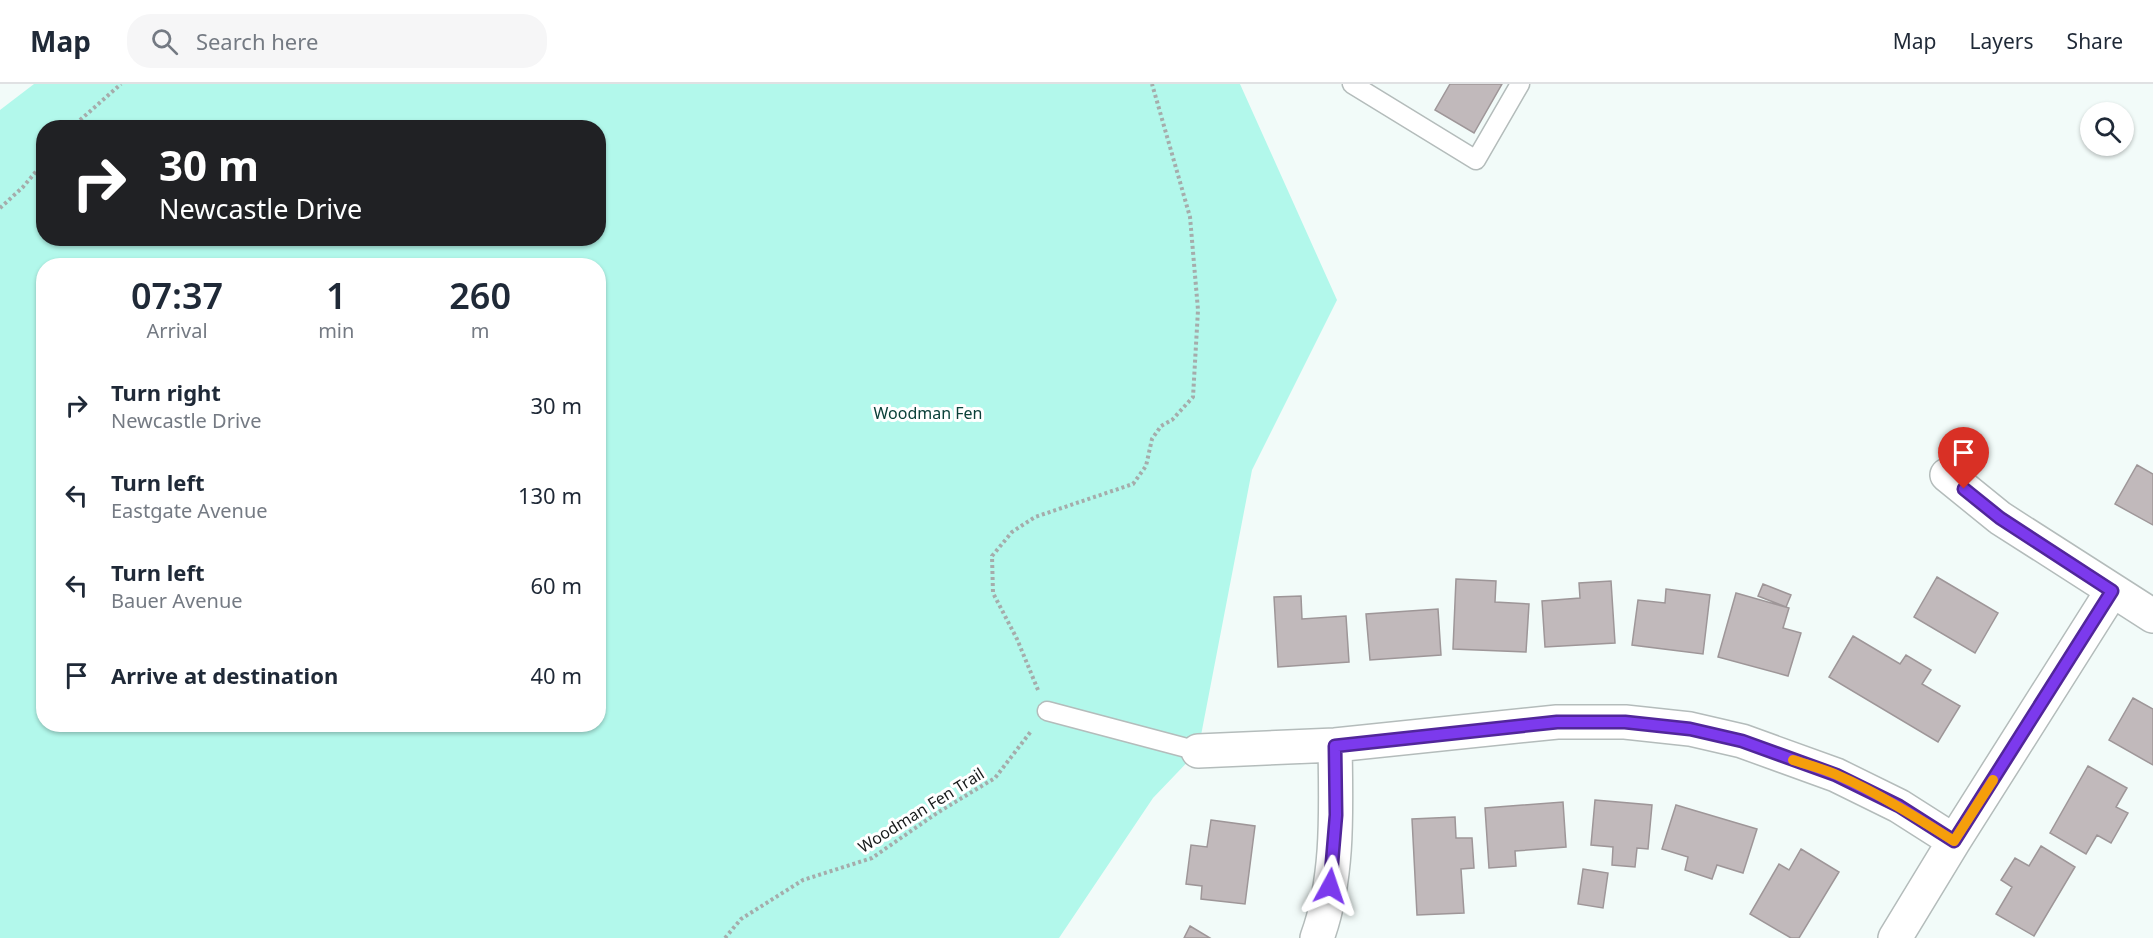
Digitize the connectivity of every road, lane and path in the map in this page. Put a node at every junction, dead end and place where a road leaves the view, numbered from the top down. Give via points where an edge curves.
1 (121, 84) edge
2 (1152, 84) edge
3 (1352, 84) edge
4 (1520, 84) edge
5 (79, 120) edge
6 (36, 172) edge
7 (0, 208) edge
8 (1947, 475) dead end
9 (2112, 591) junction
10 (2153, 616) edge
11 (1047, 711) junction
12 (1335, 746) junction
13 (1198, 751) joint
14 (1954, 841) junction
15 (725, 938) edge
16 (1317, 938) edge
17 (1895, 938) edge

1 - 5 path
2 - 11 path via 1190,217 1198,310 1193,397 1152,439 1146,466 1133,484 1035,517 1012,532 992,556 993,593
3 - 4 lane via 1476,160
6 - 7 path
8 - 9 street via 2000,518
9 - 10 street
9 - 14 street
11 - 13 lane
11 - 15 path, Woodman Fen Trail via 995,778 872,858 803,880 741,919
12 - 13 street
12 - 14 street via 1557,722 1625,722 1690,729 1742,741 1836,775 1899,806
12 - 16 street via 1336,815 1330,886
14 - 17 street

